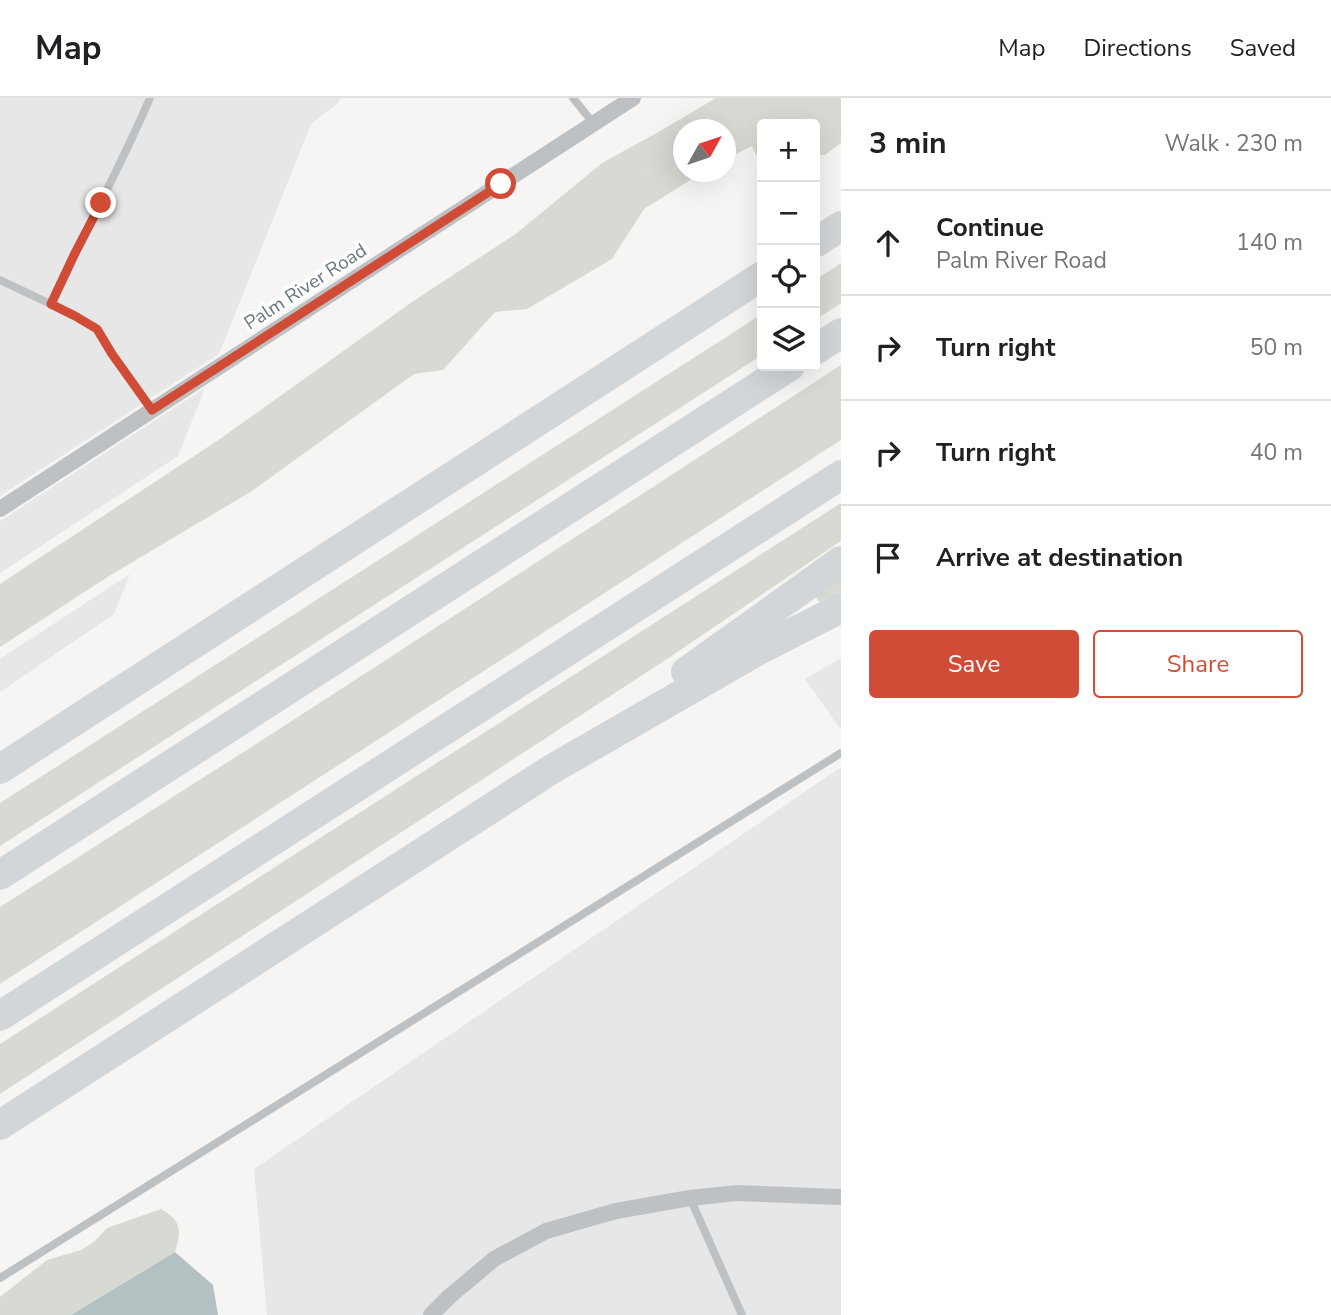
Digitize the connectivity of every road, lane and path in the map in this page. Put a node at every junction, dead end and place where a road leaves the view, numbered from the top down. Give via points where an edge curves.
1 (150, 98) edge
2 (573, 98) edge
3 (634, 98) edge
4 (594, 124) junction
5 (841, 226) edge
6 (820, 240) edge
7 (757, 279) edge
8 (0, 280) edge
9 (51, 304) junction
10 (841, 333) edge
11 (820, 347) edge
12 (782, 371) edge
13 (152, 410) junction
14 (841, 475) edge
15 (0, 509) edge
16 (841, 561) edge
17 (841, 608) edge
18 (841, 753) edge
19 (0, 769) edge
20 (552, 769) junction
21 (0, 875) edge
22 (0, 1016) edge
23 (0, 1125) edge
24 (841, 1195) edge
25 (690, 1198) junction
26 (0, 1279) edge
27 (431, 1315) edge
28 (742, 1315) edge

1 - 9 lane
2 - 4 lane
3 - 4 street, Palm River Road
4 - 13 street, Palm River Road
5 - 6 highway
7 - 19 highway
8 - 9 lane
9 - 13 lane via 97,329
10 - 11 highway
12 - 21 highway
13 - 15 street, Palm River Road
14 - 22 highway
16 - 20 highway
17 - 20 highway
18 - 26 lane
20 - 23 highway
24 - 25 street via 737,1193
25 - 27 street via 616,1211 546,1231 494,1259
25 - 28 lane

